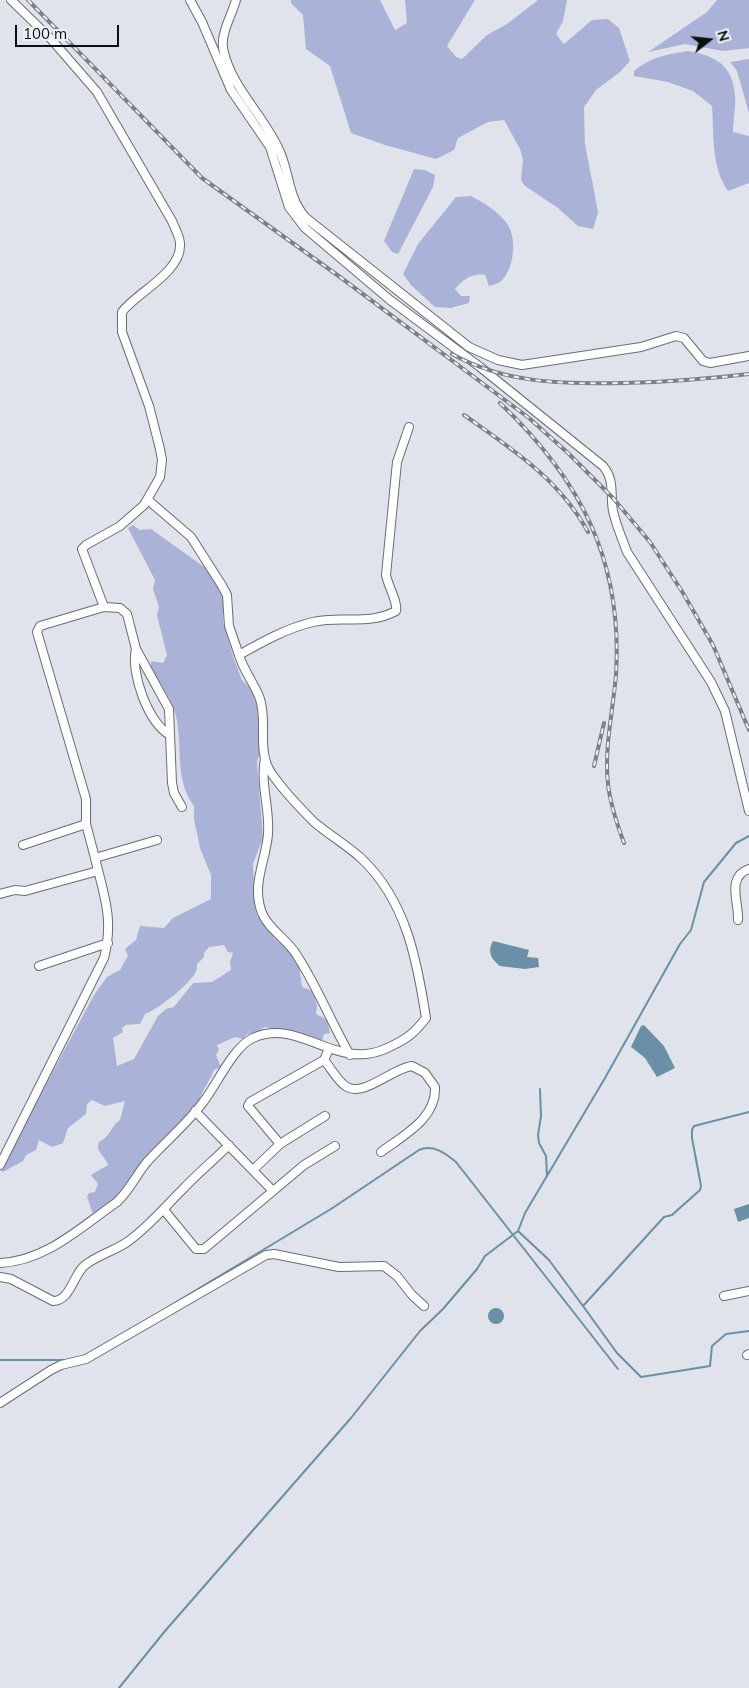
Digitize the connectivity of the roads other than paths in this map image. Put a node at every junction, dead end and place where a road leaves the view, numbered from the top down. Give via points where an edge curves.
1 (10, 0) edge
2 (190, 0) edge
3 (236, 0) edge
4 (223, 38) junction
5 (211, 42) junction
6 (749, 356) edge
7 (409, 427) dead end
8 (148, 500) junction
9 (104, 607) junction
10 (136, 649) junction
11 (239, 655) junction
12 (170, 735) junction
13 (264, 758) junction
14 (182, 808) dead end
15 (749, 811) edge
16 (86, 824) junction
17 (156, 840) dead end
18 (23, 846) dead end
19 (95, 858) junction
20 (749, 869) edge
21 (98, 871) junction
22 (0, 894) edge
23 (738, 920) dead end
24 (108, 943) junction
25 (39, 966) dead end
26 (329, 1049) junction
27 (350, 1055) junction
28 (324, 1060) junction
29 (195, 1111) junction
30 (326, 1116) dead end
31 (280, 1144) junction
32 (230, 1145) junction
33 (335, 1146) dead end
34 (381, 1152) dead end
35 (0, 1165) edge
36 (253, 1170) junction
37 (272, 1190) junction
38 (164, 1210) junction
39 (0, 1262) edge
40 (0, 1277) edge
41 (749, 1291) edge
42 (724, 1296) dead end
43 (424, 1306) dead end
44 (0, 1403) edge

1 - 8 street via 51,39 97,92 180,239 176,259 150,288 126,306 120,320 149,406 162,460 160,477
2 - 5 street
3 - 4 street
4 - 5 street
4 - 6 street via 230,70 280,151 296,208 469,347 498,360 522,365 640,347 676,336 684,338 703,361 710,363
5 - 15 street via 231,90 270,147 289,207 305,228 390,300 480,367 610,474 612,508 627,552 711,682 726,711
7 - 11 street via 397,462 386,575 397,605 396,611 362,621 314,621
8 - 9 street via 120,526 82,549
8 - 11 street via 191,538 221,584 227,595 229,626
9 - 10 street via 120,608 127,614
9 - 16 street via 40,626 38,632 86,799
10 - 12 street via 169,709
10 - 12 street via 134,670 146,703 159,726
11 - 13 street via 243,670 260,700
12 - 14 street via 172,783
13 - 27 street via 262,776 268,834 258,886 262,912 271,927 295,952
13 - 27 street via 271,773 314,821 362,859 381,880 400,912 411,940 426,1018 412,1036 401,1042 378,1052
16 - 18 street
16 - 19 street
17 - 19 street
19 - 21 street
20 - 23 street via 740,874 735,883
21 - 22 street via 26,891
21 - 24 street via 109,916
24 - 25 street
24 - 35 street via 104,958
26 - 27 street
26 - 28 street
26 - 29 street via 307,1039 280,1033 250,1039
28 - 31 street via 250,1102 248,1106
28 - 34 street via 346,1087 354,1089 412,1066 431,1080 435,1087 434,1104 416,1127
29 - 32 street
29 - 39 street via 146,1163 117,1202 45,1252 26,1260
30 - 31 street
31 - 36 street
32 - 36 street
32 - 38 street
33 - 37 street
36 - 37 street
37 - 38 street via 204,1249 196,1249
38 - 40 street via 130,1240 83,1267 60,1301 53,1301
41 - 42 street
43 - 44 street via 384,1266 339,1267 266,1254 86,1359 51,1370

